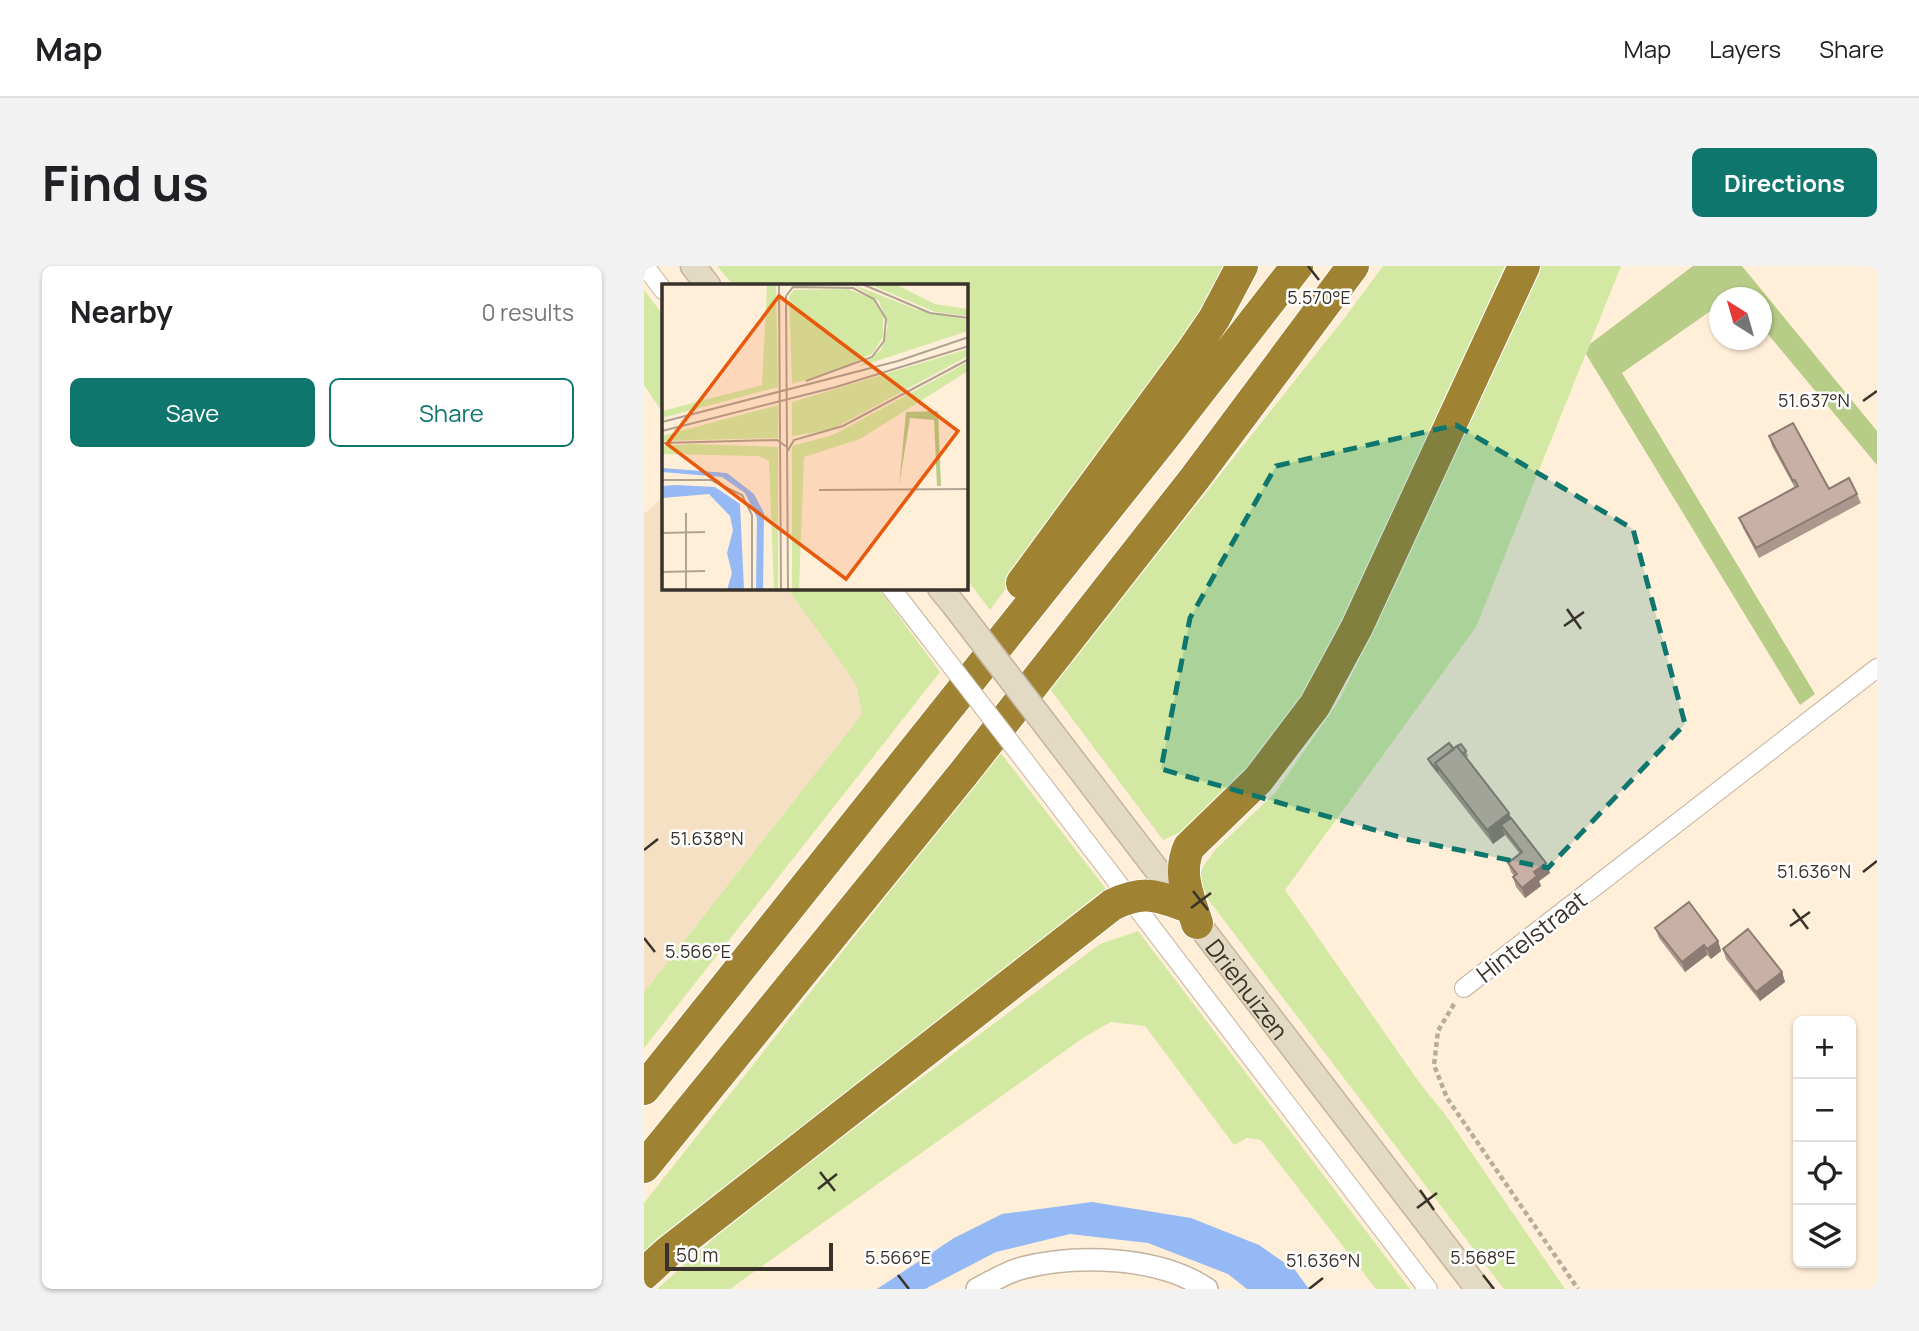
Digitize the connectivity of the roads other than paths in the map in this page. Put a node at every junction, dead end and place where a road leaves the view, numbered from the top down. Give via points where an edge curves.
1 (645, 266) edge
2 (693, 266) edge
3 (1242, 266) edge
4 (1297, 266) edge
5 (1353, 266) edge
6 (1524, 266) edge
7 (707, 284) edge
8 (662, 289) edge
9 (893, 590) edge
10 (947, 597) edge
11 (1877, 668) edge
12 (941, 716) junction
13 (1128, 897) junction
14 (1190, 914) junction
15 (1464, 988) road end
16 (644, 1089) edge
17 (644, 1167) edge
18 (644, 1274) edge
19 (977, 1289) edge
20 (1207, 1289) edge
21 (1428, 1289) edge
22 (1478, 1289) edge

1 - 8 street
2 - 7 main road
3 - 12 highway via 1191,354 1021,584
4 - 12 highway
5 - 17 highway via 1195,478 997,730
6 - 14 highway via 1357,627 1315,705 1258,780 1184,856
9 - 13 street, Driehuizen, bridge
10 - 14 main road, Driehuizen, bridge
11 - 15 street, Hintelstraat
12 - 16 highway
13 - 14 highway via 1160,896
13 - 18 highway via 1112,905
13 - 21 street, Driehuizen
14 - 22 main road, Driehuizen
19 - 20 street via 1019,1269 1073,1258 1142,1264

